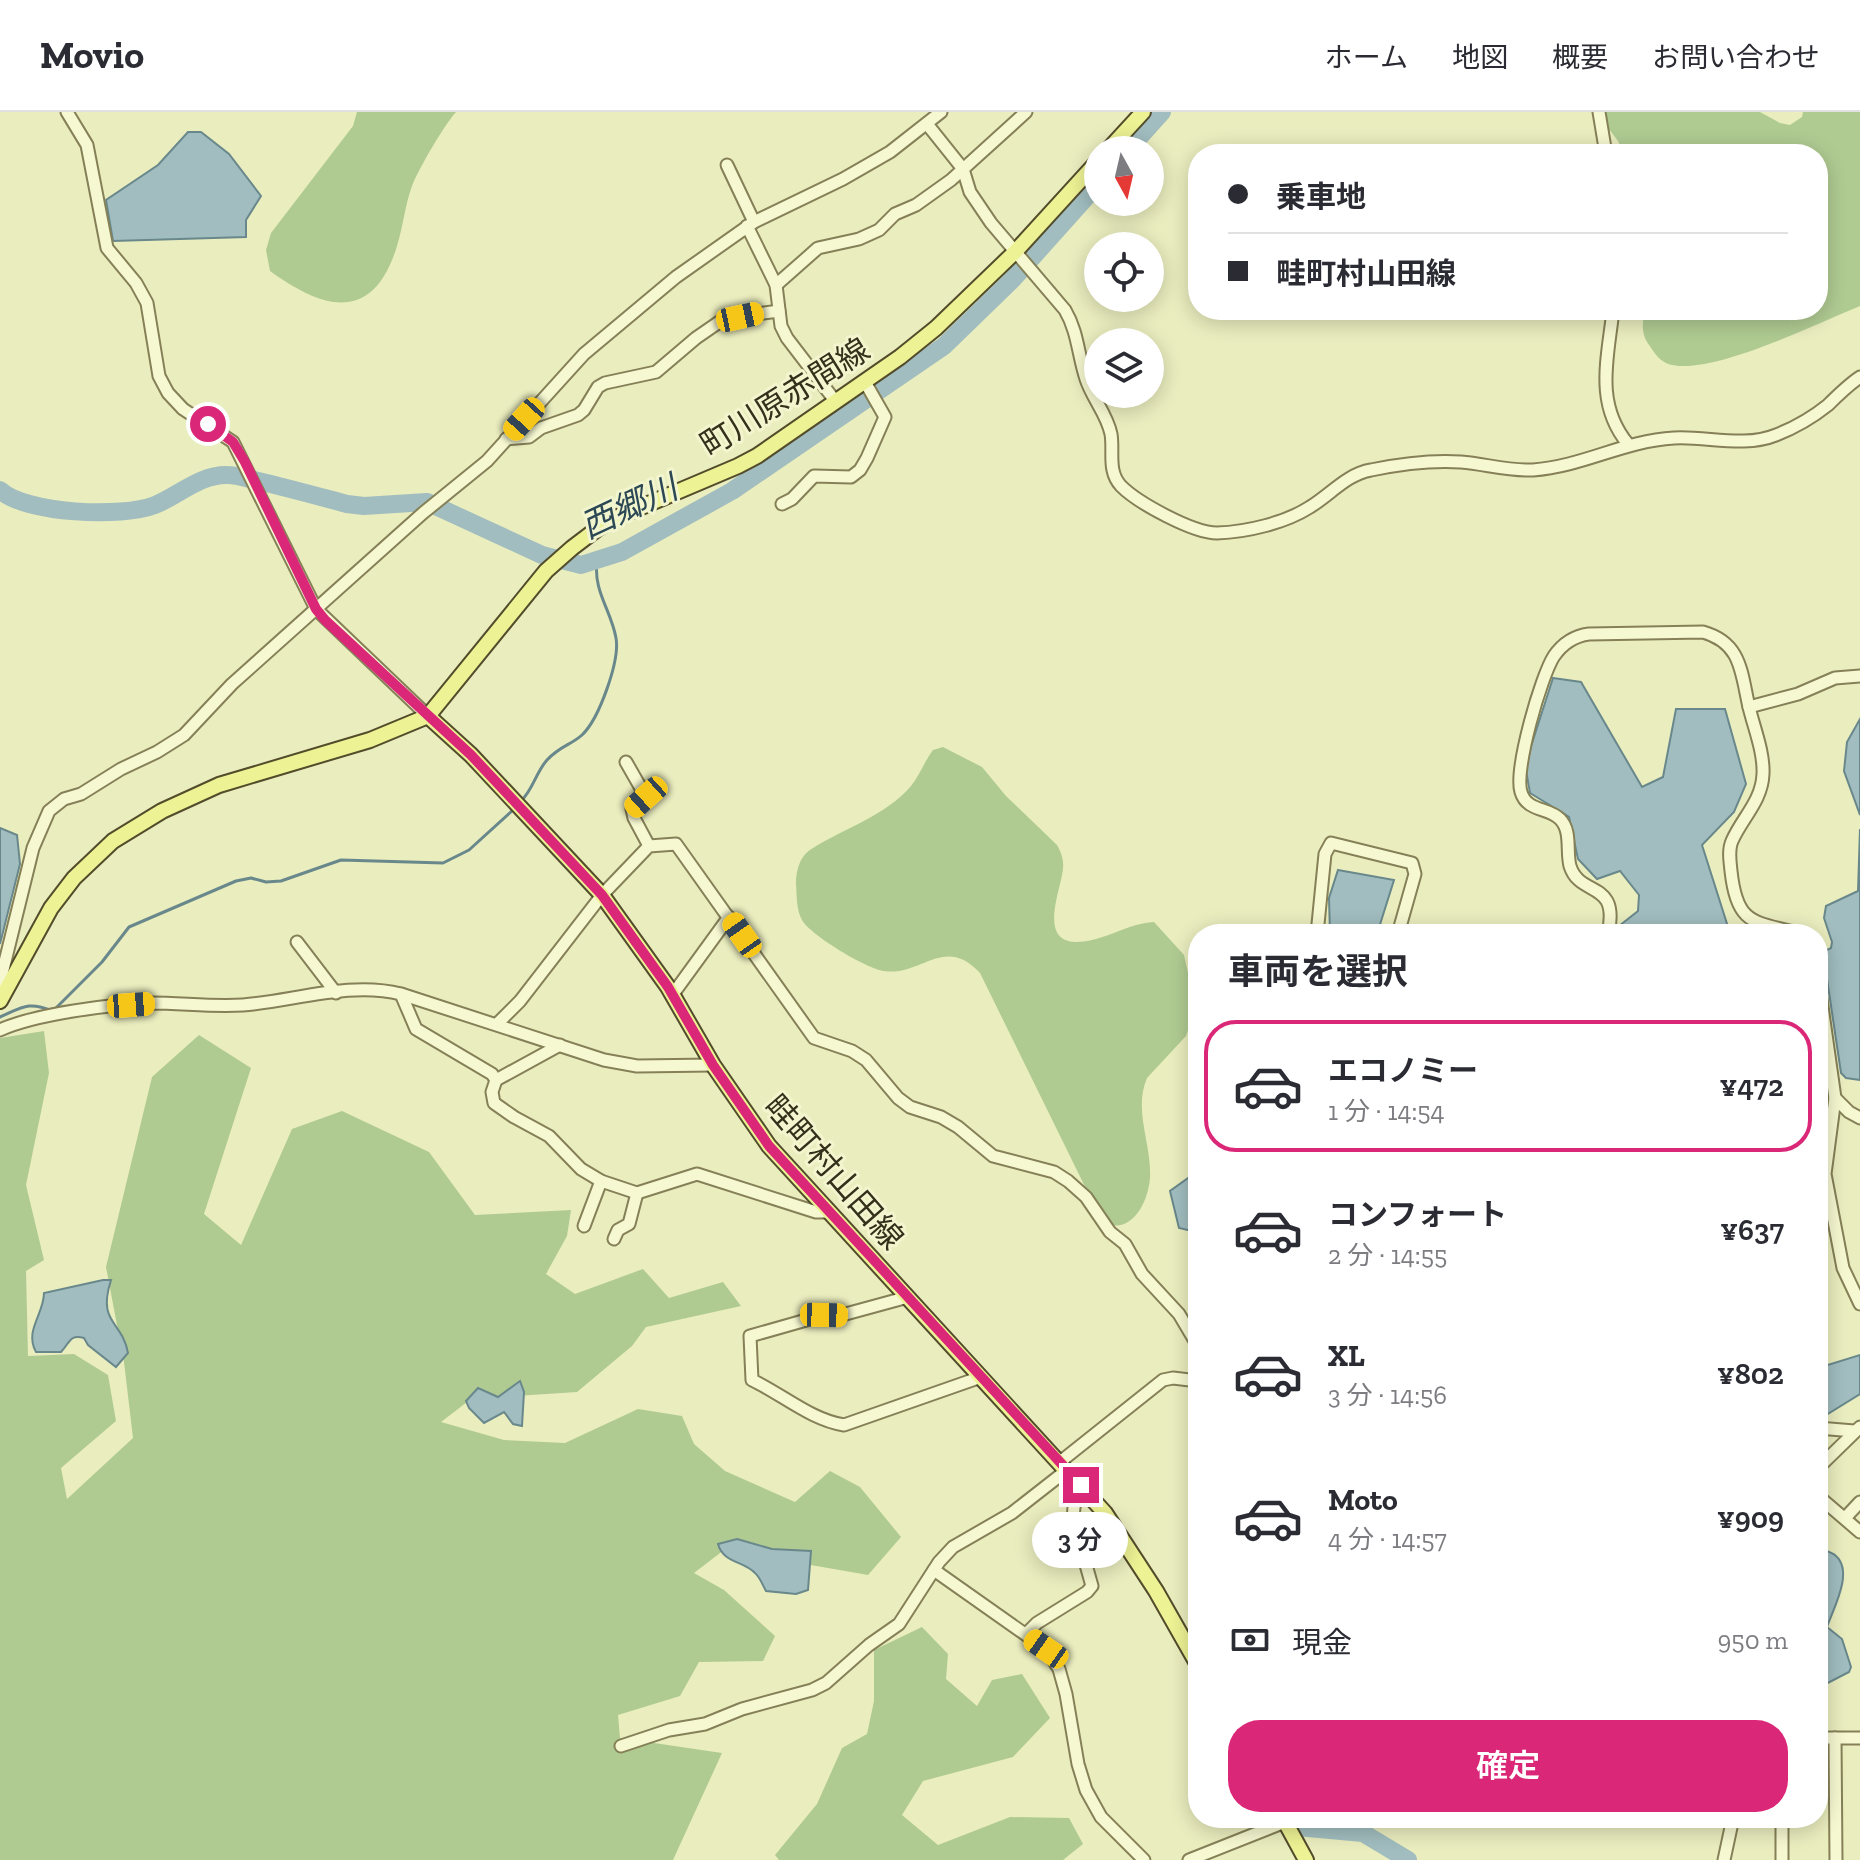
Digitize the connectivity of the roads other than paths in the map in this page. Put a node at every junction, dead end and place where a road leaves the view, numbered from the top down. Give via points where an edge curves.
1 (67, 112) edge
2 (941, 112) edge
3 (1026, 112) edge
4 (1143, 112) edge
5 (1599, 112) edge
6 (927, 124) junction
7 (1121, 136) edge
8 (1604, 144) edge
9 (727, 165) dead end
10 (963, 169) junction
11 (1084, 178) edge
12 (751, 224) junction
13 (1019, 257) junction
14 (776, 285) junction
15 (779, 311) junction
16 (1612, 320) edge
17 (1860, 377) edge
18 (865, 382) junction
19 (836, 402) junction
20 (506, 439) junction
21 (1628, 444) junction
22 (782, 504) dead end
23 (316, 609) junction
24 (1860, 676) edge
25 (1749, 707) junction
26 (428, 716) junction
27 (626, 762) dead end
28 (649, 846) junction
29 (602, 895) junction
30 (729, 917) junction
31 (1318, 924) edge
32 (1401, 924) edge
33 (1610, 924) edge
34 (1758, 924) edge
35 (297, 942) dead end
36 (0, 982) edge
37 (336, 993) junction
38 (401, 994) junction
39 (673, 994) junction
40 (0, 1001) edge
41 (497, 1024) junction
42 (0, 1030) edge
43 (560, 1045) junction
44 (1828, 1049) edge
45 (713, 1065) junction
46 (496, 1080) junction
47 (1835, 1098) junction
48 (1860, 1118) edge
49 (1828, 1151) edge
50 (601, 1181) junction
51 (1828, 1190) edge
52 (637, 1193) junction
53 (827, 1212) junction
54 (584, 1226) dead end
55 (614, 1239) dead end
56 (908, 1297) junction
57 (1860, 1304) edge
58 (1188, 1329) edge
59 (981, 1377) junction
60 (1188, 1380) edge
61 (1828, 1428) edge
62 (1857, 1429) edge
63 (1828, 1458) edge
64 (1064, 1466) junction
65 (1081, 1485) junction
66 (1860, 1502) edge
67 (1828, 1504) edge
68 (1845, 1518) junction
69 (1860, 1532) edge
70 (934, 1570) junction
71 (1026, 1634) junction
72 (1188, 1648) edge
73 (1828, 1738) edge
74 (1835, 1738) junction
75 (1860, 1738) edge
76 (621, 1746) dead end
77 (1265, 1828) edge
78 (1288, 1828) edge
79 (1731, 1828) edge
80 (1782, 1828) edge
81 (1144, 1860) edge
82 (1189, 1860) edge
83 (1306, 1860) edge
84 (1724, 1860) edge
85 (1782, 1860) edge
86 (1836, 1860) edge

1 - 23 street via 87,145 107,248 147,303 163,385 183,409 233,442
2 - 6 street
3 - 10 street
4 - 7 main road
5 - 8 street
6 - 10 street
6 - 12 street via 863,168
9 - 12 street
10 - 13 street via 970,192
10 - 14 street via 879,230 818,248
11 - 13 main road, 町川原赤間線
12 - 14 street
12 - 20 street via 676,277 584,354
13 - 18 main road, 町川原赤間線
13 - 21 street via 1073,323 1085,379 1111,431 1115,477 1171,519 1202,532 1266,525 1307,510 1353,474 1367,470 1434,462 1530,470
14 - 15 street
15 - 19 street via 793,348
15 - 20 street via 725,318 656,372 605,383 578,415 529,437
16 - 21 street via 1606,400
17 - 21 street via 1825,407 1772,437
18 - 19 main road, 町川原赤間線
18 - 22 street via 885,417 860,470 851,477 814,476
19 - 26 main road, 町川原赤間線 via 738,466 620,516 572,548 546,571
20 - 23 street
23 - 26 street
23 - 36 street via 184,735 49,811 33,848
24 - 25 street via 1835,678
25 - 33 street via 1732,647 1703,632 1589,634 1577,636 1554,656 1524,748 1520,791 1534,808 1560,819 1575,877 1605,896
25 - 34 street via 1763,774 1753,807 1730,845 1733,886 1745,915
26 - 29 main road, 畦町村山田線
26 - 40 main road, 町川原赤間線 via 370,740 219,785 113,841 51,908
27 - 28 street via 646,797 632,809
28 - 29 street
28 - 30 street via 676,844
29 - 39 main road, 畦町村山田線
29 - 41 street
30 - 39 street
30 - 58 street via 814,1038 866,1060 898,1098 958,1127 993,1156 1054,1172 1086,1197
31 - 32 street via 1325,854 1331,843 1412,863 1415,874
35 - 37 street
37 - 38 street
37 - 42 street via 224,1006 113,1006 18,1022
38 - 41 street
38 - 46 street via 416,1029
39 - 45 main road, 畦町村山田線
41 - 43 street
43 - 45 street via 637,1066
43 - 46 street
44 - 47 street
45 - 53 main road, 畦町村山田線 via 769,1146
46 - 50 street via 494,1103 549,1136 581,1169
47 - 48 street
47 - 49 street
50 - 52 street
50 - 54 street
51 - 57 street via 1843,1268
52 - 53 street via 697,1174
52 - 55 street via 629,1224
53 - 56 main road, 畦町村山田線
56 - 59 main road, 畦町村山田線
56 - 59 street via 750,1336 752,1380 794,1406 844,1425
59 - 64 main road, 畦町村山田線
60 - 64 street via 1163,1380
61 - 62 street
62 - 63 street
64 - 65 main road, 畦町村山田線
64 - 70 street via 1012,1513 953,1547
65 - 71 street via 1073,1519 1092,1586
65 - 72 main road, 畦町村山田線 via 1129,1549
66 - 68 street
67 - 68 street
68 - 69 street
70 - 71 street
70 - 76 street via 899,1624 826,1683
71 - 81 street via 1046,1649 1059,1669 1086,1790 1101,1817
73 - 74 street
74 - 75 street
74 - 86 street
77 - 82 street
78 - 83 main road
79 - 84 street
80 - 85 street

